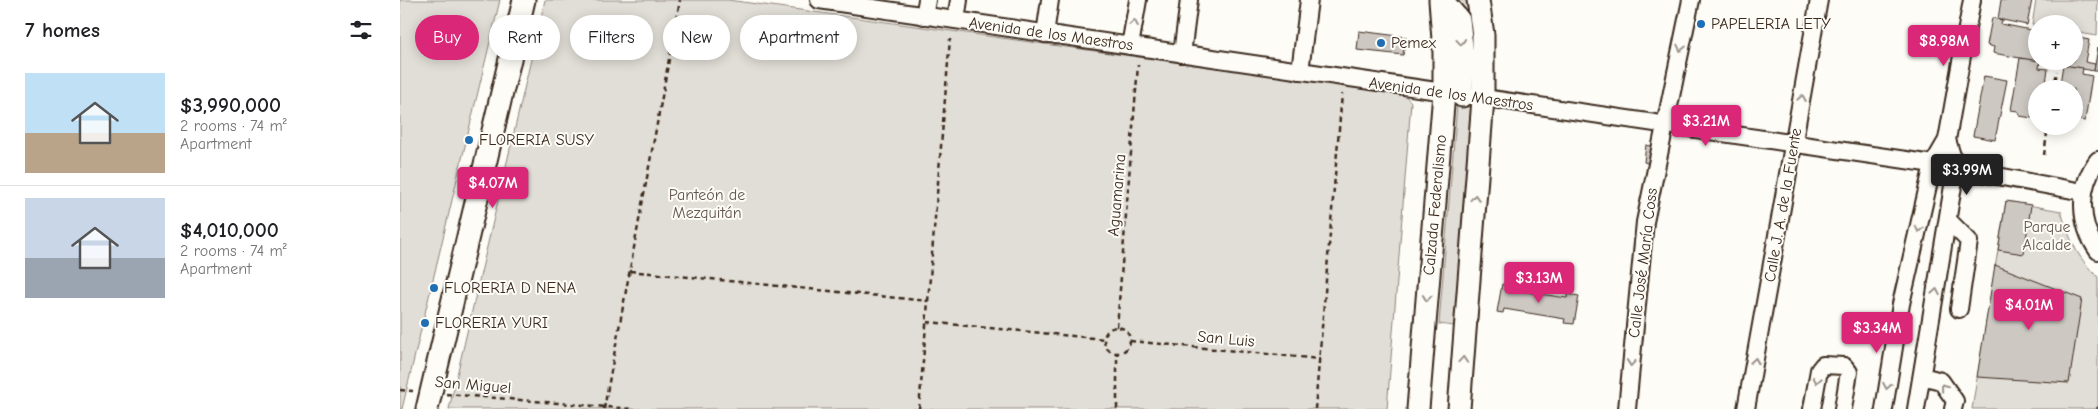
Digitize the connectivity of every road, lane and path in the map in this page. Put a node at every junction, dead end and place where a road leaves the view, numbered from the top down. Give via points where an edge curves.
1 (524, 0) edge
2 (680, 0) edge
3 (819, 0) edge
4 (959, 0) edge
5 (1050, 0) edge
6 (1138, 0) edge
7 (1189, 0) edge
8 (1309, 0) edge
9 (1441, 0) edge
10 (1478, 0) edge
11 (1691, 0) edge
12 (1819, 0) edge
13 (1972, 0) edge
14 (926, 8) edge
15 (956, 20) junction
16 (1045, 34) junction
17 (950, 39) dead end
18 (1130, 46) junction
19 (1182, 54) junction
20 (1138, 66) dead end
21 (1300, 71) junction
22 (2057, 71) dead end
23 (2056, 80) edge
24 (1342, 94) dead end
25 (1453, 94) junction
26 (1483, 99) junction
27 (1664, 125) junction
28 (2047, 135) edge
29 (1947, 140) junction
30 (1794, 144) junction
31 (2044, 155) dead end
32 (2098, 160) edge
33 (1933, 164) junction
34 (1956, 168) junction
35 (2083, 192) junction
36 (1948, 220) junction
37 (2098, 252) edge
38 (630, 271) junction
39 (928, 302) junction
40 (1959, 309) dead end
41 (927, 322) junction
42 (1118, 327) junction
43 (1104, 339) junction
44 (1130, 341) junction
45 (1117, 353) junction
46 (1320, 358) junction
47 (1922, 376) junction
48 (400, 390) edge
49 (429, 401) edge
50 (604, 408) edge
51 (633, 409) edge
52 (919, 409) edge
53 (1117, 409) edge
54 (1315, 409) edge
55 (1418, 409) edge
56 (1459, 409) edge
57 (1627, 409) edge
58 (1746, 409) edge
59 (1812, 409) edge
60 (1843, 409) edge
61 (1884, 409) edge
62 (1916, 409) edge
63 (1953, 409) edge

1 - 49 main road
2 - 38 path
3 - 14 street, Avenida de los Maestros
4 - 15 street
5 - 16 street
18 -> 6 street
7 - 19 street
8 - 21 street
9 -> 25 main road, Calzada Federalismo via 1444,53
10 - 26 main road
11 -> 27 street, Calle José María Coss
30 -> 12 street, Calle J. A. de la Fuente
13 - 29 street
14 - 15 street, Avenida de los Maestros
15 - 16 street, Avenida de los Maestros
16 - 18 street, Avenida de los Maestros
17 - 39 path
18 - 19 street, Avenida de los Maestros
19 - 21 street, Avenida de los Maestros
20 - 42 path, Aguamarina
21 - 25 street, Avenida de los Maestros
22 - 23 path
24 - 46 path
25 - 26 street, Avenida de los Maestros
25 -> 55 main road, Calzada Federalismo
26 - 27 street, Avenida de los Maestros
56 -> 26 main road
27 - 30 street, Avenida de los Maestros
27 -> 57 street, Calle José María Coss via 1645,222
28 - 31 path
29 - 33 street
29 - 34 street
30 - 33 street, Avenida de los Maestros
58 -> 30 street, Calle J. A. de la Fuente
32 - 35 street
33 - 34 street, Avenida de los Maestros
33 -> 61 street via 1901,304
34 - 35 street, Avenida de los Maestros
34 - 36 street
35 - 37 street via 2083,216 2090,240
36 - 40 street via 1969,241
47 -> 36 street
38 - 39 path
38 - 50 path
39 - 41 path
41 - 43 path
41 - 52 path
42 - 43 path via 1110,329
42 - 44 path via 1126,330
43 - 45 path via 1106,347
44 - 45 path via 1125,350
44 - 46 path, San Luis
45 - 53 path
46 - 54 path
47 - 62 street
63 -> 47 street via 1955,401 1941,380
48 - 49 path, San Miguel
49 - 50 path, San Miguel
50 - 51 path, San Miguel
60 -> 59 street via 1849,372 1844,366 1823,364

